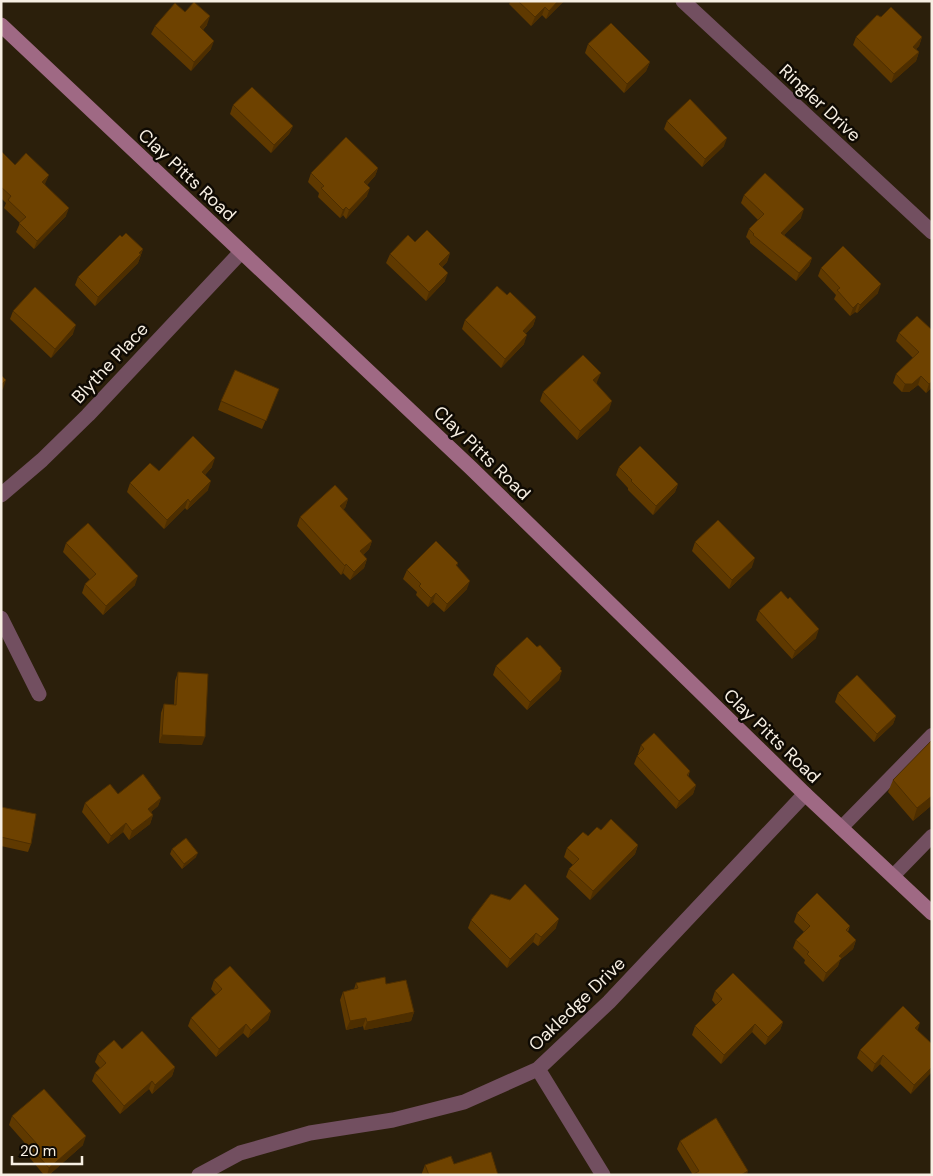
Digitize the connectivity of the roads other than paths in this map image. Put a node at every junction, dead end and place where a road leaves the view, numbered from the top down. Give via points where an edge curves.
1 (683, 1) edge
2 (1, 25) edge
3 (932, 232) edge
4 (241, 252) junction
5 (1, 495) edge
6 (1, 618) edge
7 (39, 694) dead end
8 (932, 735) edge
9 (805, 794) junction
10 (841, 828) junction
11 (932, 836) edge
12 (893, 876) junction
13 (932, 913) edge
14 (538, 1069) junction
15 (199, 1175) edge
16 (603, 1175) edge

1 - 3 street, Ringler Drive
2 - 4 street, Clay Pitts Road
4 - 5 street, Blythe Place via 88,415
4 - 9 street, Clay Pitts Road via 471,468
6 - 7 street
8 - 10 lane
9 - 10 street, Clay Pitts Road
9 - 14 street, Oakledge Drive via 609,1002
10 - 12 street, Clay Pitts Road
11 - 12 lane
12 - 13 street, Clay Pitts Road
14 - 15 street, Oakledge Drive via 464,1102 393,1120 310,1133 240,1153
14 - 16 street

